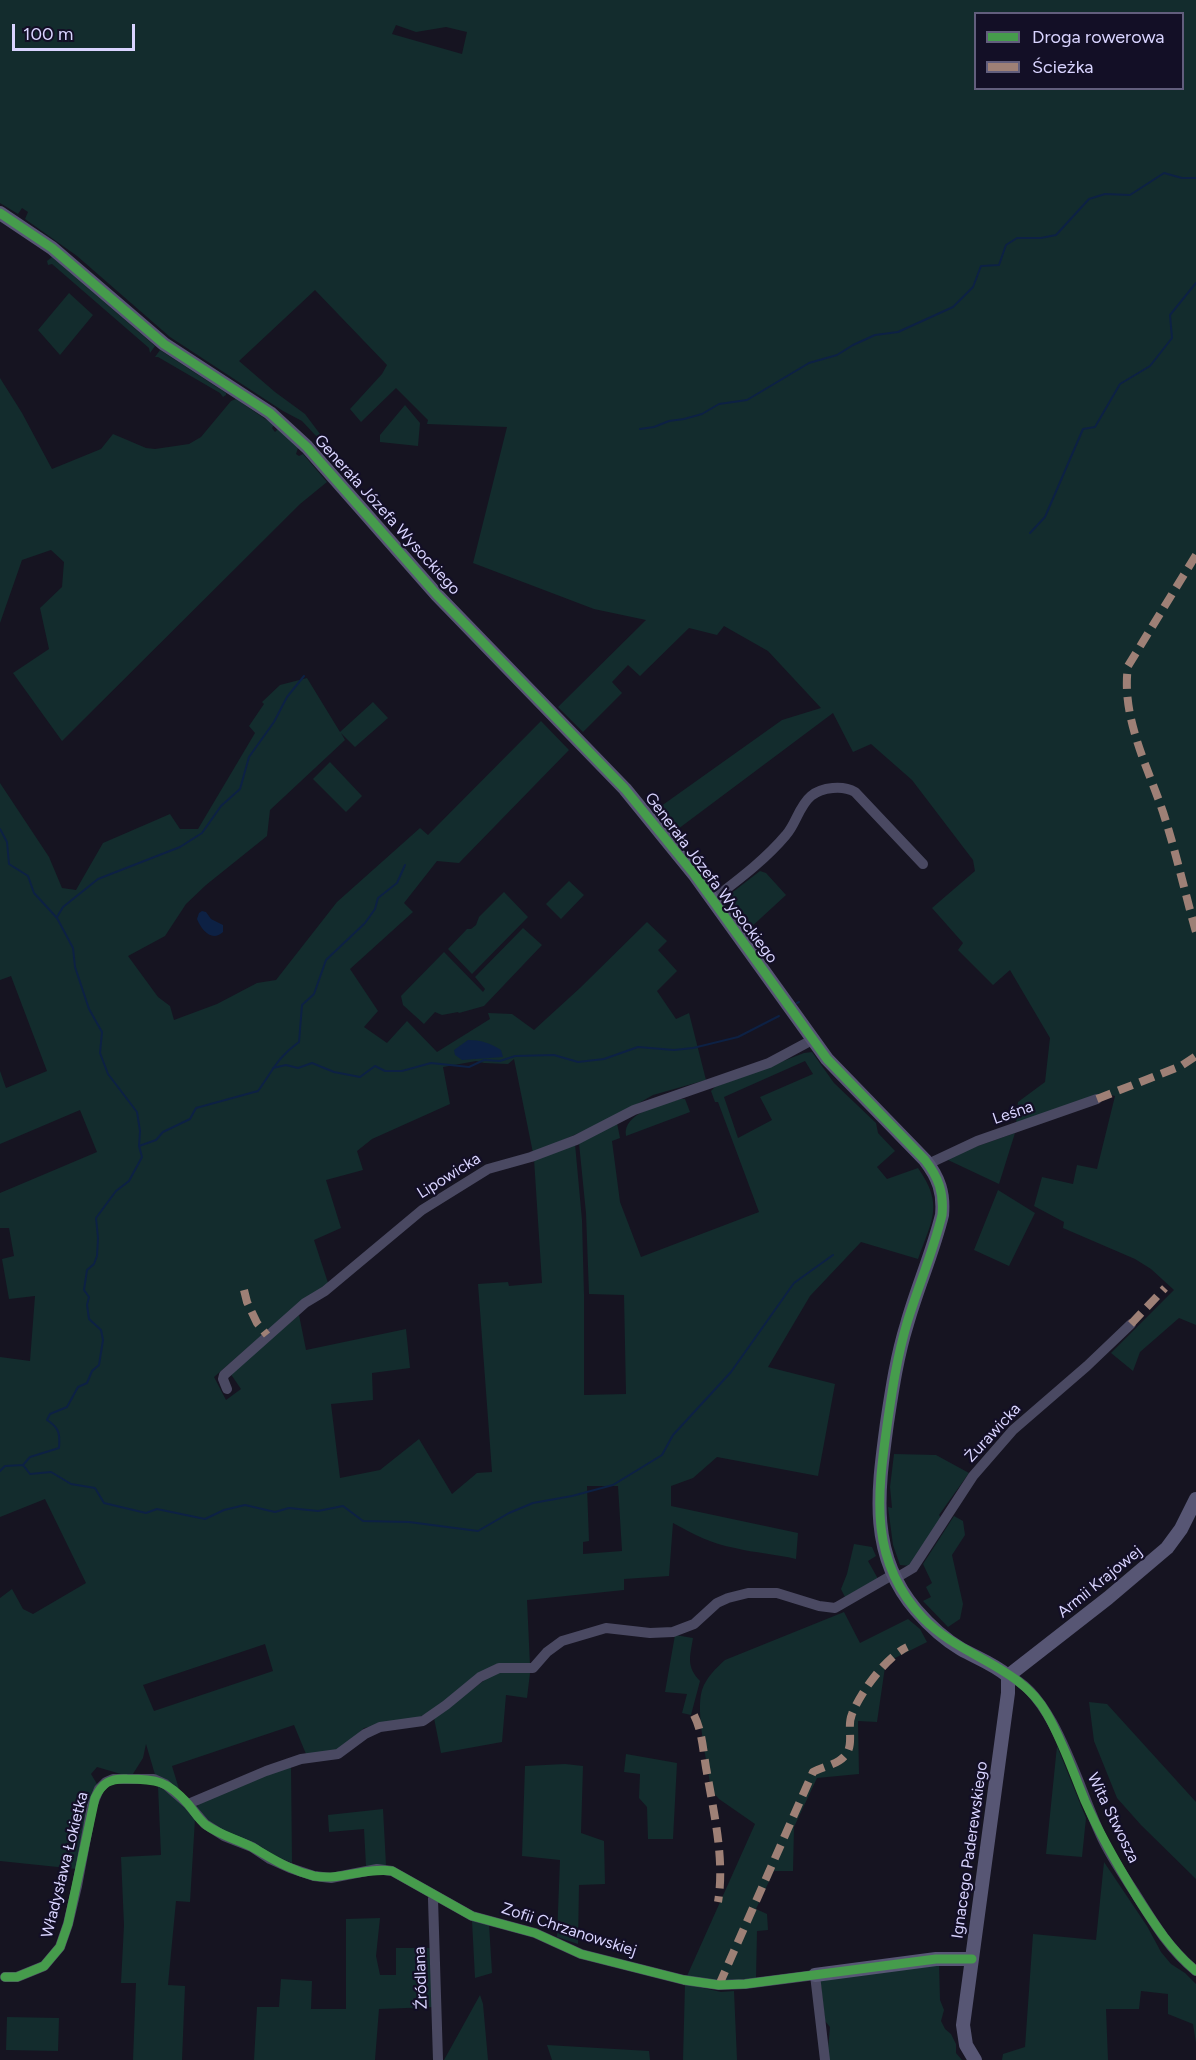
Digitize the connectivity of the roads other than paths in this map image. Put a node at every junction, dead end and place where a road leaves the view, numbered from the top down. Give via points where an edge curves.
1 (0, 213) edge
2 (923, 864) dead end
3 (712, 900) junction
4 (812, 1040) junction
5 (1097, 1099) dead end
6 (934, 1160) junction
7 (1131, 1324) dead end
8 (227, 1389) dead end
9 (1196, 1499) edge
10 (895, 1576) junction
11 (1008, 1676) junction
12 (188, 1804) junction
13 (434, 1895) junction
14 (972, 1959) junction
15 (1196, 1971) edge
16 (815, 1975) junction
17 (5, 1977) dead end
18 (438, 2060) edge
19 (825, 2060) edge
20 (975, 2060) edge

1 - 3 street, Generała Józefa Wysockiego via 62,256 164,344 270,413 307,447 437,595 625,789
2 - 3 street via 855,792 832,788 810,797 786,835 763,860
3 - 4 street, Generała Józefa Wysockiego
4 - 6 street, Generała Józefa Wysockiego via 850,1085
4 - 8 street, Lipowicka via 769,1062 634,1110 576,1140 488,1169 422,1210 267,1335 224,1375
5 - 6 street, Leśna
6 - 10 street, Generała Józefa Wysockiego via 941,1186 942,1215 899,1353 880,1479 880,1532
7 - 10 street, Żurawicka via 1013,1430 973,1476 913,1568
9 - 11 street, Armii Krajowej via 1167,1548
10 - 11 street, Generała Józefa Wysockiego via 914,1608 930,1625
10 - 12 street, Żurawicka via 835,1608 777,1593 748,1593 722,1601 694,1624 673,1632 606,1628 577,1636 554,1646 533,1668 499,1668 480,1677 423,1721 380,1727 338,1754 283,1765
11 - 14 street, Ignacego Paderewskiego
11 - 15 street, Wita Stwosza via 1018,1680 1045,1710 1112,1856 1163,1937
12 - 13 street, Zofii Chrzanowskiej via 205,1824 224,1836 290,1868 331,1878 377,1869 392,1871
12 - 17 street, Władysława Łokietka via 154,1779 106,1782 92,1806 75,1895 60,1947 44,1966 17,1977
13 - 16 street, Zofii Chrzanowskiej via 472,1916 535,1933 581,1954 684,1980 728,1985
13 - 18 street, Źródlana
14 - 16 street, Zofii Chrzanowskiej via 936,1959
14 - 20 street, Ignacego Paderewskiego via 963,2037
16 - 19 street

